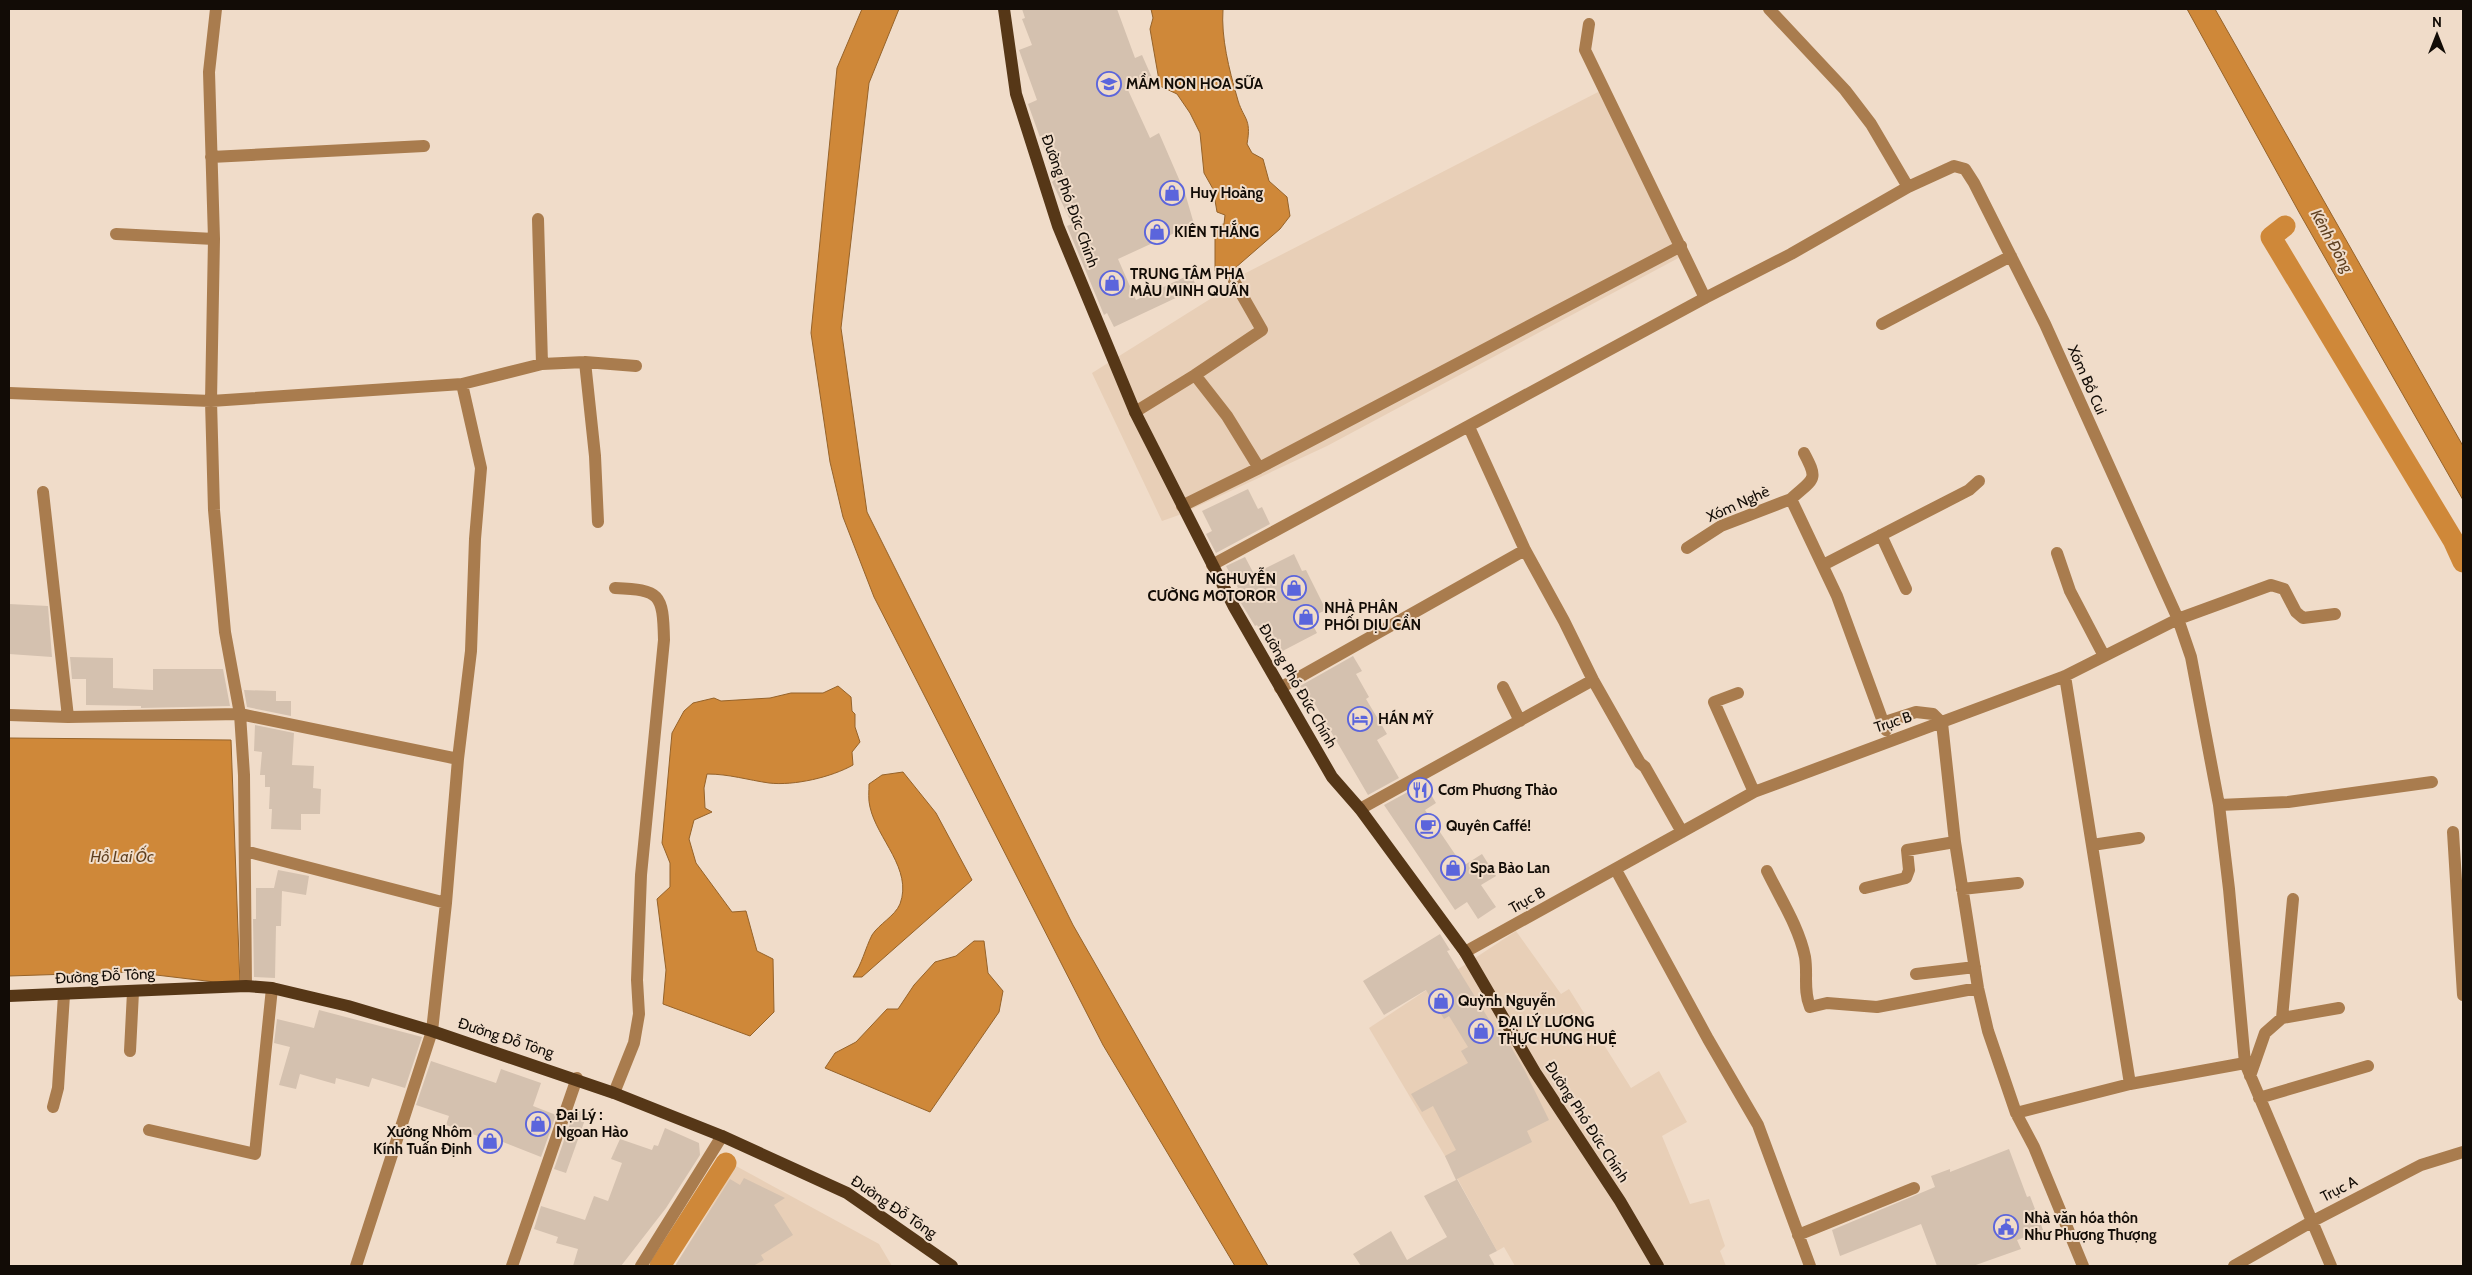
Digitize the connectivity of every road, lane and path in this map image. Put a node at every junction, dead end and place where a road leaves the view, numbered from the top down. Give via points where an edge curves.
1 (216, 9) edge
2 (1004, 9) edge
3 (1769, 9) edge
4 (1589, 24) dead end
5 (424, 146) dead end
6 (211, 157) junction
7 (1908, 188) junction
8 (538, 219) dead end
9 (116, 234) dead end
10 (214, 239) junction
11 (1681, 246) junction
12 (2011, 256) junction
13 (1234, 281) dead end
14 (1705, 298) junction
15 (1882, 324) dead end
16 (585, 362) junction
17 (542, 364) junction
18 (636, 366) dead end
19 (1195, 375) junction
20 (462, 384) junction
21 (9, 393) edge
22 (211, 401) junction
23 (1134, 412) junction
24 (1469, 427) junction
25 (1804, 452) dead end
26 (1259, 468) junction
27 (1979, 481) dead end
28 (43, 492) dead end
29 (1792, 499) junction
30 (1182, 506) junction
31 (598, 522) dead end
32 (1880, 535) junction
33 (1687, 548) dead end
34 (1525, 550) junction
35 (2057, 553) dead end
36 (1823, 564) junction
37 (1212, 565) junction
38 (615, 588) dead end
39 (1906, 589) dead end
40 (2335, 614) dead end
41 (2178, 619) junction
42 (2104, 656) junction
43 (2065, 676) junction
44 (1593, 680) junction
45 (1503, 687) dead end
46 (1280, 688) junction
47 (1738, 693) dead end
48 (240, 714) junction
49 (9, 715) edge
50 (68, 717) junction
51 (1520, 721) junction
52 (1885, 722) junction
53 (1942, 724) junction
54 (1889, 740) junction
55 (458, 759) junction
56 (2432, 782) dead end
57 (1754, 792) junction
58 (2219, 806) junction
59 (1360, 809) junction
60 (1682, 832) junction
61 (2453, 832) dead end
62 (2139, 838) dead end
63 (1955, 842) junction
64 (2092, 846) junction
65 (245, 851) junction
66 (1616, 870) junction
67 (1767, 871) dead end
68 (2018, 883) dead end
69 (1865, 888) dead end
70 (1962, 889) junction
71 (2293, 899) dead end
72 (446, 903) junction
73 (1465, 952) junction
74 (1975, 968) junction
75 (1916, 974) dead end
76 (246, 986) junction
77 (272, 988) junction
78 (1978, 988) junction
79 (133, 992) junction
80 (64, 995) junction
81 (2463, 995) edge
82 (10, 999) edge
83 (2339, 1008) dead end
84 (2282, 1018) junction
85 (432, 1030) junction
86 (130, 1050) dead end
87 (2245, 1063) junction
88 (2368, 1066) dead end
89 (2250, 1076) junction
90 (577, 1078) junction
91 (2130, 1084) junction
92 (614, 1093) junction
93 (2259, 1098) junction
94 (53, 1107) dead end
95 (2016, 1113) junction
96 (149, 1130) dead end
97 (722, 1136) junction
98 (2463, 1152) edge
99 (1914, 1188) dead end
100 (2313, 1221) junction
101 (1798, 1235) junction
102 (356, 1266) edge
103 (512, 1266) edge
104 (641, 1266) edge
105 (952, 1266) edge
106 (1658, 1266) edge
107 (1810, 1266) edge
108 (2083, 1266) edge
109 (2234, 1266) edge
110 (2331, 1266) edge

1 - 6 street via 209,72
2 - 23 main road, Đường Phó Đức Chính via 1019,104 1058,226
3 - 7 street via 1871,124
4 - 11 street via 1585,50
5 - 6 street
6 - 10 street
7 - 12 street, Xóm Bồ Cui via 1954,166 1965,168
7 - 14 street via 1792,254
8 - 17 street
9 - 10 street
10 - 22 street
11 - 14 street
11 - 26 street
12 - 15 street
12 - 41 street, Xóm Bồ Cui
13 - 19 street via 1262,330
14 - 24 street
16 - 17 street
16 - 18 street
16 - 31 street
17 - 20 street
19 - 23 street
19 - 26 street via 1227,416
20 - 22 street
20 - 55 street via 481,468 471,651
21 - 22 street
22 - 48 street via 214,510 225,632
23 - 30 main road, Đường Phó Đức Chính
24 - 34 street
24 - 37 street
25 - 29 street via 1814,471 1813,477
26 - 30 street
27 - 32 street via 1969,490
28 - 50 street
29 - 33 street, Xóm Nghè via 1721,526
29 - 36 street, Xóm Nghè
30 - 37 main road, Đường Phó Đức Chính
32 - 36 street
32 - 39 street
34 - 44 street
34 - 46 street
35 - 42 street via 2070,591
36 - 52 street, Xóm Nghè
37 - 46 main road, Đường Phó Đức Chính
38 - 92 street via 653,592 664,618 664,640 641,876 637,980 640,1014 634,1043
40 - 41 street, Trục B via 2303,618 2296,612 2284,589 2271,584
41 - 42 street, Trục B
41 - 58 street, Xóm Bồ Cui via 2191,657
42 - 43 street, Trục B
43 - 53 street, Trục B
43 - 64 street
44 - 51 street
44 - 60 street
45 - 51 street
46 - 59 main road, Đường Phó Đức Chính via 1332,777
47 - 57 street via 1714,702
48 - 50 street
48 - 55 street
48 - 65 street
49 - 50 street
51 - 59 street
52 - 53 street via 1916,712 1933,714
52 - 54 street, Xóm Nghè
53 - 54 street, Trục B
53 - 63 street
54 - 57 street, Trục B
55 - 72 street
56 - 58 street via 2288,802
57 - 60 street, Trục B
58 - 87 street, Xóm Bồ Cui
59 - 73 main road, Đường Phó Đức Chính
60 - 66 street, Trục B
61 - 81 street
62 - 64 street
63 - 69 street via 1907,850 1909,870 1906,878
63 - 70 street
64 - 91 street
65 - 72 street
65 - 76 street
66 - 73 street, Trục B
66 - 101 street via 1758,1125
67 - 78 street via 1798,936 1804,956 1804,994 1810,1007 1827,1003 1877,1008
68 - 70 street
70 - 74 street
71 - 84 street
72 - 85 street
73 - 106 main road, Đường Phó Đức Chính via 1535,1072 1620,1201
74 - 75 street
74 - 78 street
76 - 77 main road, Đường Đỗ Tông
76 - 79 main road, Đường Đỗ Tông
77 - 85 main road, Đường Đỗ Tông
77 - 96 street via 255,1154
78 - 95 street via 1988,1031
79 - 80 main road, Đường Đỗ Tông
79 - 86 street
80 - 82 main road, Đường Đỗ Tông
80 - 94 street via 58,1088
83 - 84 street
84 - 89 street via 2264,1033
85 - 90 main road, Đường Đỗ Tông
85 - 102 street
87 - 89 street, Xóm Bồ Cui
87 - 91 street
88 - 93 street
89 - 93 street, Xóm Bồ Cui
90 - 92 main road, Đường Đỗ Tông
90 - 103 street
91 - 95 street
92 - 97 main road, Đường Đỗ Tông
93 - 100 street, Xóm Bồ Cui
95 - 108 street via 2034,1147
97 - 104 street
97 - 105 main road, Đường Đỗ Tông via 847,1192
98 - 100 street, Trục A via 2421,1165
99 - 101 street
100 - 109 street, Trục A
100 - 110 street, Xóm Bồ Cui
101 - 107 street

